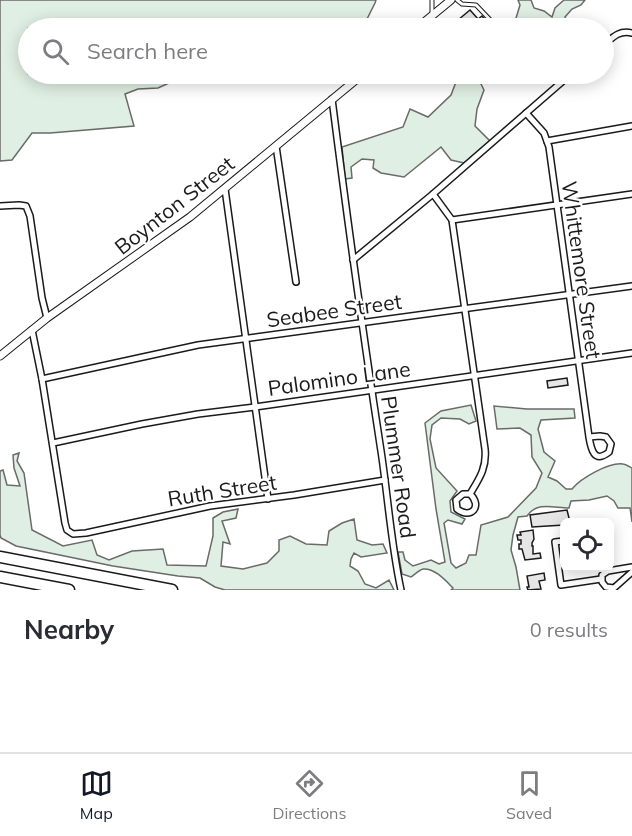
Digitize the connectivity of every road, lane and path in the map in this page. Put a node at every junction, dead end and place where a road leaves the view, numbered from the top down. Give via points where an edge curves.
1 (432, 0) edge
2 (451, 0) edge
3 (457, 0) edge
4 (471, 0) edge
5 (476, 5) junction
6 (432, 16) junction
7 (430, 18) edge
8 (488, 18) edge
9 (632, 33) edge
10 (614, 36) edge
11 (351, 84) edge
12 (559, 84) edge
13 (332, 99) junction
14 (526, 113) junction
15 (632, 126) edge
16 (547, 141) junction
17 (276, 146) junction
18 (225, 189) junction
19 (433, 194) junction
20 (632, 194) edge
21 (556, 205) junction
22 (0, 207) edge
23 (452, 220) junction
24 (353, 260) junction
25 (296, 282) dead end
26 (632, 286) edge
27 (568, 295) junction
28 (465, 309) junction
29 (47, 318) junction
30 (361, 323) junction
31 (32, 330) junction
32 (246, 339) junction
33 (632, 353) edge
34 (0, 356) edge
35 (577, 361) junction
36 (474, 375) junction
37 (42, 379) junction
38 (371, 390) junction
39 (255, 407) junction
40 (589, 437) junction
41 (53, 443) junction
42 (385, 480) junction
43 (470, 494) dead end
44 (268, 499) junction
45 (560, 541) edge
46 (0, 557) edge
47 (632, 570) edge
48 (603, 573) edge
49 (0, 577) edge
50 (69, 590) edge
51 (172, 590) edge
52 (401, 590) edge

1 - 6 lane
2 - 6 street
3 - 5 lane
4 - 5 lane
5 - 8 lane
6 - 7 street
9 - 10 street via 622,31
11 - 13 street, Boynton Street
12 - 14 street
13 - 17 street, Boynton Street
13 - 24 street, Plummer Road
14 - 16 street, Whittemore Street
14 - 19 street
15 - 16 street
16 - 21 street, Whittemore Street
17 - 18 street, Boynton Street
17 - 25 street
18 - 29 street, Boynton Street
18 - 32 street
19 - 23 street
19 - 24 street
20 - 21 street
21 - 23 street
21 - 27 street, Whittemore Street
22 - 29 street via 26,206
23 - 28 street
24 - 30 street, Plummer Road
26 - 27 street, Seabee Street
27 - 28 street, Seabee Street
27 - 35 street, Whittemore Street
28 - 30 street, Seabee Street
28 - 36 street
29 - 31 street, Boynton Street
30 - 32 street, Seabee Street
30 - 38 street, Plummer Road
31 - 34 street, Boynton Street
31 - 37 street
32 - 37 street, Seabee Street
32 - 39 street
33 - 35 street, Palomino Lane
35 - 36 street, Palomino Lane
35 - 40 street, Whittemore Street
36 - 38 street, Palomino Lane
36 - 43 street via 486,457
37 - 41 street
38 - 39 street, Palomino Lane
38 - 42 street, Plummer Road
39 - 41 street, Palomino Lane via 198,414
39 - 44 street
40 - 40 street via 594,454 602,456 609,452 611,444 606,437
41 - 44 street, Ruth Street via 67,530 73,534 196,508
42 - 44 street, Ruth Street
42 - 52 street, Plummer Road
45 - 48 street via 555,542 561,585
46 - 51 highway
47 - 48 street
47 - 48 street via 614,588 605,586
49 - 50 highway

